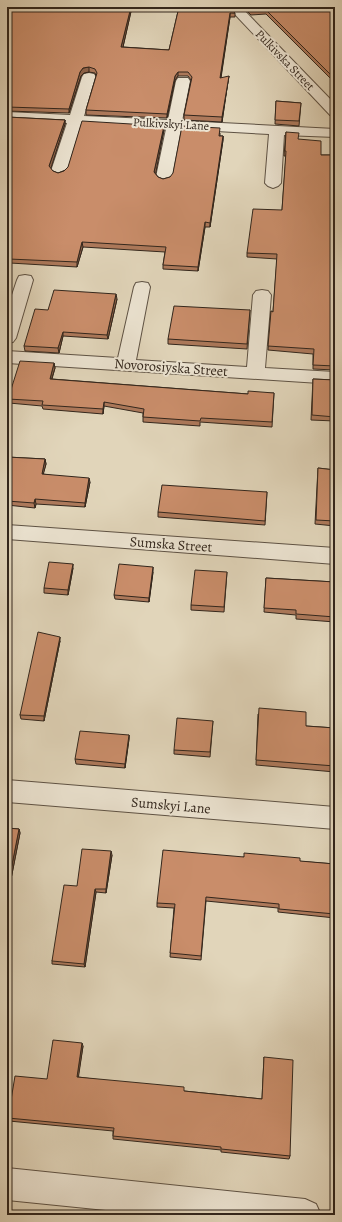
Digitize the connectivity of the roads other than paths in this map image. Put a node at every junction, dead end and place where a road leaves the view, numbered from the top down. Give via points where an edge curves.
1 (234, 7) edge
2 (89, 77) dead end
3 (183, 81) dead end
4 (335, 112) edge
5 (7, 116) edge
6 (75, 119) junction
7 (174, 124) junction
8 (277, 130) junction
9 (335, 133) edge
10 (59, 171) edge
11 (164, 177) edge
12 (272, 183) dead end
13 (25, 280) dead end
14 (142, 287) dead end
15 (262, 295) dead end
16 (7, 338) edge
17 (7, 357) edge
18 (126, 364) junction
19 (255, 373) junction
20 (335, 378) edge
21 (7, 532) edge
22 (335, 556) edge
23 (7, 791) edge
24 (335, 818) edge
25 (7, 1184) edge
26 (305, 1215) edge

1 - 4 street, Pulkivska Street
2 - 6 street
3 - 7 street
5 - 6 street, Pulkivskyi Lane
6 - 7 street, Pulkivskyi Lane
6 - 10 street
7 - 8 street, Pulkivskyi Lane
7 - 11 street
8 - 9 street, Pulkivskyi Lane
8 - 12 street
13 - 16 street
14 - 18 street
15 - 19 street
17 - 18 street, Novorosiyska Street
18 - 19 street, Novorosiyska Street
19 - 20 street, Novorosiyska Street
21 - 22 street, Sumska Street
23 - 24 street, Sumskyi Lane
25 - 26 street

